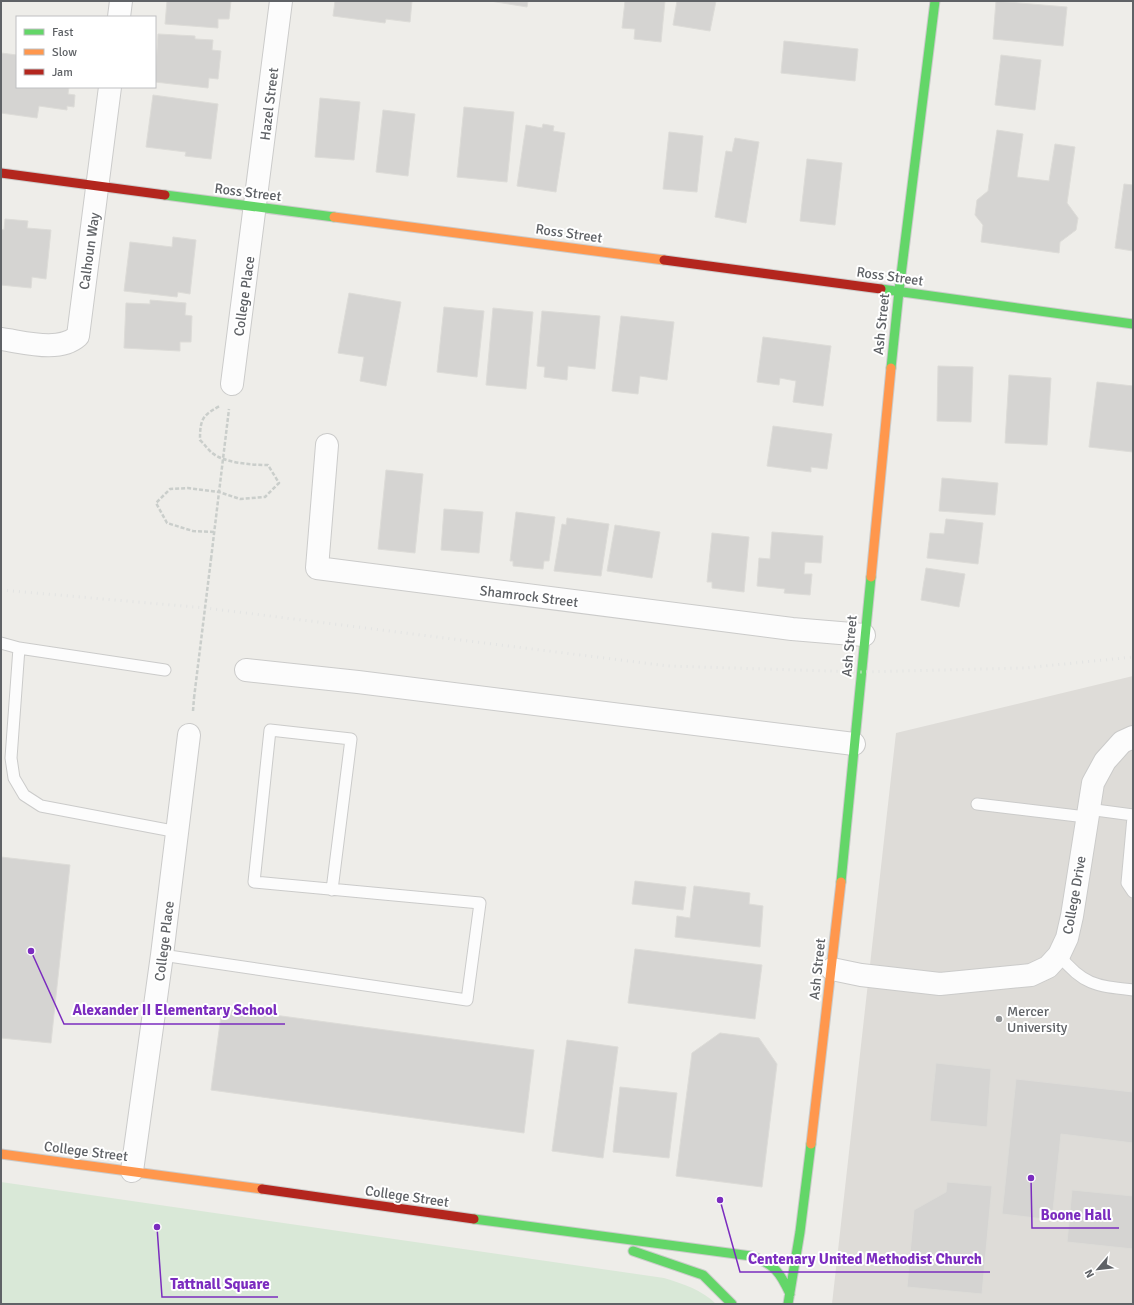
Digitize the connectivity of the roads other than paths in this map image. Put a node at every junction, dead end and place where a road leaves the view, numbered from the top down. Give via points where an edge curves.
1 (121, 1) edge
2 (281, 1) edge
3 (935, 1) edge
4 (119, 16) edge
5 (110, 88) edge
6 (1, 173) edge
7 (98, 186) junction
8 (256, 208) junction
9 (899, 291) junction
10 (1133, 324) edge
11 (1, 339) edge
12 (231, 392) road end
13 (328, 445) dead end
14 (864, 635) junction
15 (1, 643) edge
16 (19, 648) junction
17 (165, 670) dead end
18 (246, 670) dead end
19 (190, 736) dead end
20 (1133, 736) edge
21 (854, 744) junction
22 (977, 804) dead end
23 (1087, 813) junction
24 (1133, 816) edge
25 (178, 832) junction
26 (332, 890) junction
27 (1133, 892) edge
28 (162, 955) junction
29 (1059, 955) junction
30 (832, 969) junction
31 (1133, 990) edge
32 (1, 1154) edge
33 (132, 1171) junction
34 (588, 1236) junction
35 (790, 1294) junction
36 (732, 1304) edge
37 (788, 1304) edge

1 - 4 street
2 - 8 street, Hazel Street
3 - 9 street, Ash Street
5 - 7 street, Calhoun Way
6 - 7 street, Ross Street
7 - 8 street, Ross Street
7 - 11 street, Calhoun Way via 78,336 71,342 59,346
8 - 9 street, Ross Street
8 - 12 street, College Place
9 - 10 street, Ross Street
9 - 14 street, Ash Street
13 - 14 street, Shamrock Street via 317,568 792,629
14 - 21 street, Ash Street
15 - 16 lane
16 - 17 lane
16 - 25 lane via 11,758 14,778 24,795 41,806
18 - 21 street
19 - 25 street, College Place
20 - 23 street, College Drive via 1122,742 1105,761 1093,783
21 - 30 street, Ash Street
22 - 23 lane
23 - 24 lane
23 - 29 street, College Drive via 1072,916 1067,938
24 - 27 lane via 1126,883
25 - 28 street, College Place
26 - 26 lane via 254,882 270,730 351,739
26 - 28 lane via 480,903 467,1000
28 - 33 street, College Place
29 - 30 street, College Drive via 1048,967 1030,975 940,984
29 - 31 lane via 1081,979 1089,983
30 - 35 street, Ash Street
32 - 33 street, College Street
33 - 34 street, College Street
34 - 35 street, College Street via 751,1256 773,1265 780,1272
34 - 36 street via 703,1275
35 - 37 street, Ash Street

